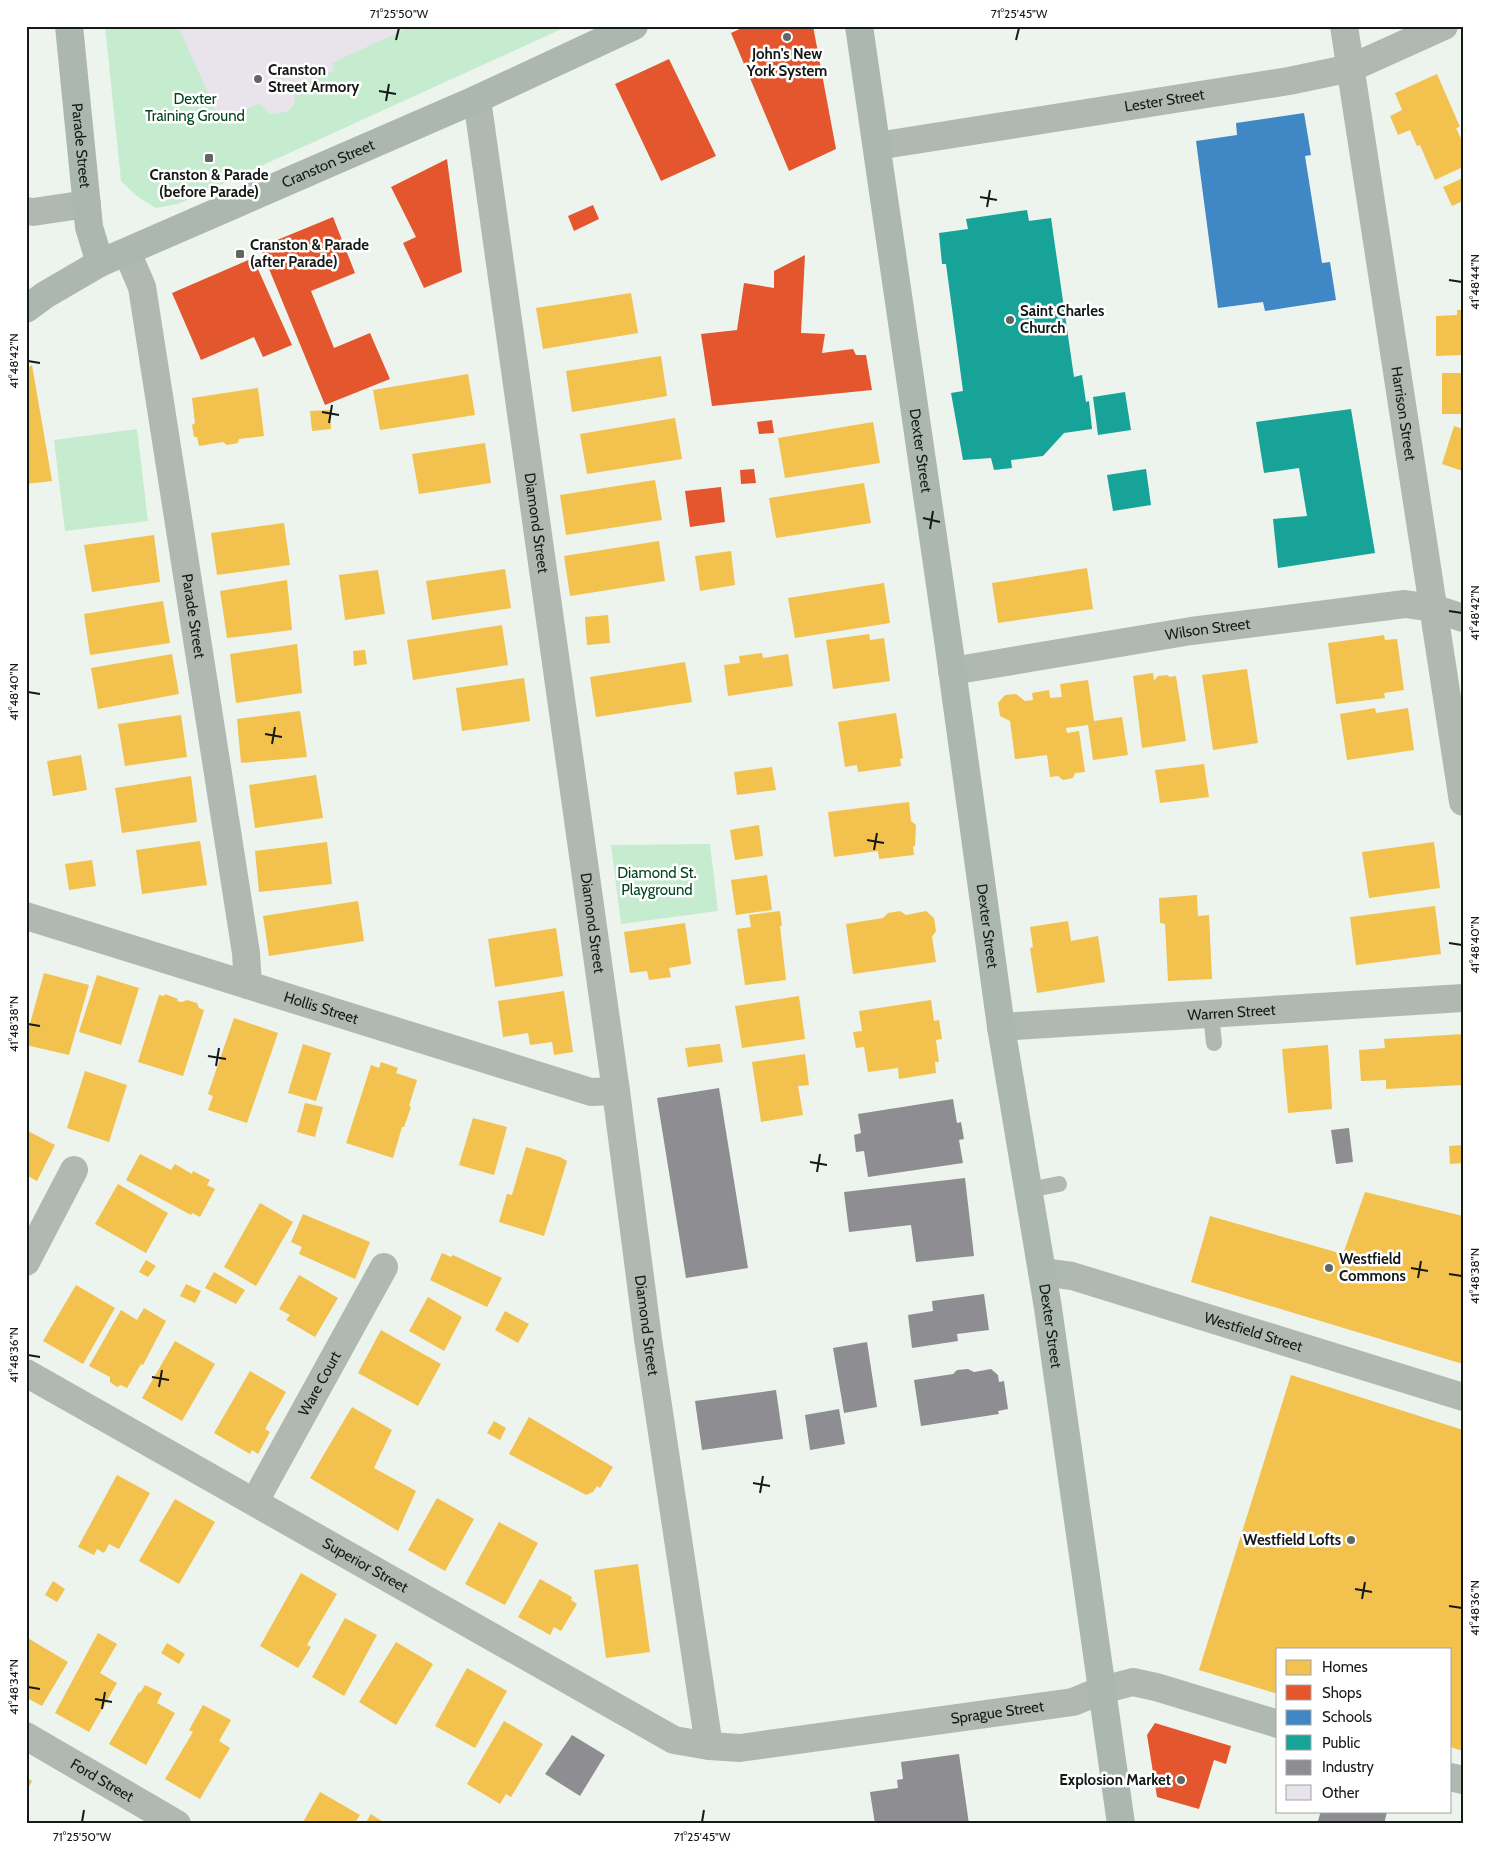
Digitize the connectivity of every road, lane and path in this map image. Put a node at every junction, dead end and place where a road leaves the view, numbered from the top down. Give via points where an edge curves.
1 (69, 26) edge
2 (634, 26) edge
3 (860, 26) edge
4 (1344, 26) edge
5 (1444, 26) edge
6 (1351, 68) junction
7 (477, 100) junction
8 (878, 146) junction
9 (87, 204) junction
10 (26, 211) edge
11 (127, 252) junction
12 (100, 263) junction
13 (26, 309) edge
14 (1433, 608) junction
15 (1463, 618) edge
16 (952, 671) junction
17 (1463, 802) edge
18 (26, 916) edge
19 (248, 985) junction
20 (1463, 998) edge
21 (1211, 1014) junction
22 (1001, 1027) junction
23 (1214, 1043) dead end
24 (616, 1091) junction
25 (74, 1170) dead end
26 (1059, 1184) dead end
27 (1029, 1190) junction
28 (26, 1262) edge
29 (384, 1267) dead end
30 (1042, 1272) junction
31 (26, 1373) edge
32 (1463, 1398) edge
33 (254, 1502) junction
34 (1102, 1690) junction
35 (1276, 1723) edge
36 (26, 1736) edge
37 (709, 1746) junction
38 (177, 1824) edge
39 (1121, 1824) edge

1 - 9 street, Parade Street
2 - 7 street, Cranston Street
3 - 8 street, Dexter Street
4 - 6 street, Harrison Street
5 - 6 street, Lester Street
6 - 8 street, Lester Street via 1289,81
6 - 14 street, Harrison Street
7 - 11 street, Cranston Street
7 - 24 street, Diamond Street
8 - 16 street, Dexter Street
9 - 10 street
9 - 12 street, Parade Street via 89,227
11 - 12 street, Cranston Street
11 - 19 street, Parade Street via 142,287 246,953
12 - 13 street, Cranston Street
14 - 15 street, Wilson Street
14 - 16 street, Wilson Street via 1405,604 1191,631
14 - 17 street, Harrison Street
16 - 22 street, Dexter Street
18 - 19 street, Hollis Street
19 - 24 street, Hollis Street via 591,1092
20 - 21 street, Warren Street
21 - 22 street, Warren Street
21 - 23 lane
22 - 27 street, Dexter Street
24 - 37 street, Diamond Street via 650,1349
25 - 28 street
26 - 27 lane
27 - 30 street, Dexter Street
29 - 33 street, Ware Court
30 - 32 street, Westfield Street via 1072,1276
30 - 34 street, Dexter Street
31 - 33 street, Superior Street
33 - 37 street, Superior Street via 674,1740
34 - 35 street, Sprague Street via 1133,1682
34 - 37 street, Sprague Street via 1073,1702 740,1748
34 - 39 street, Dexter Street
36 - 38 street, Ford Street

